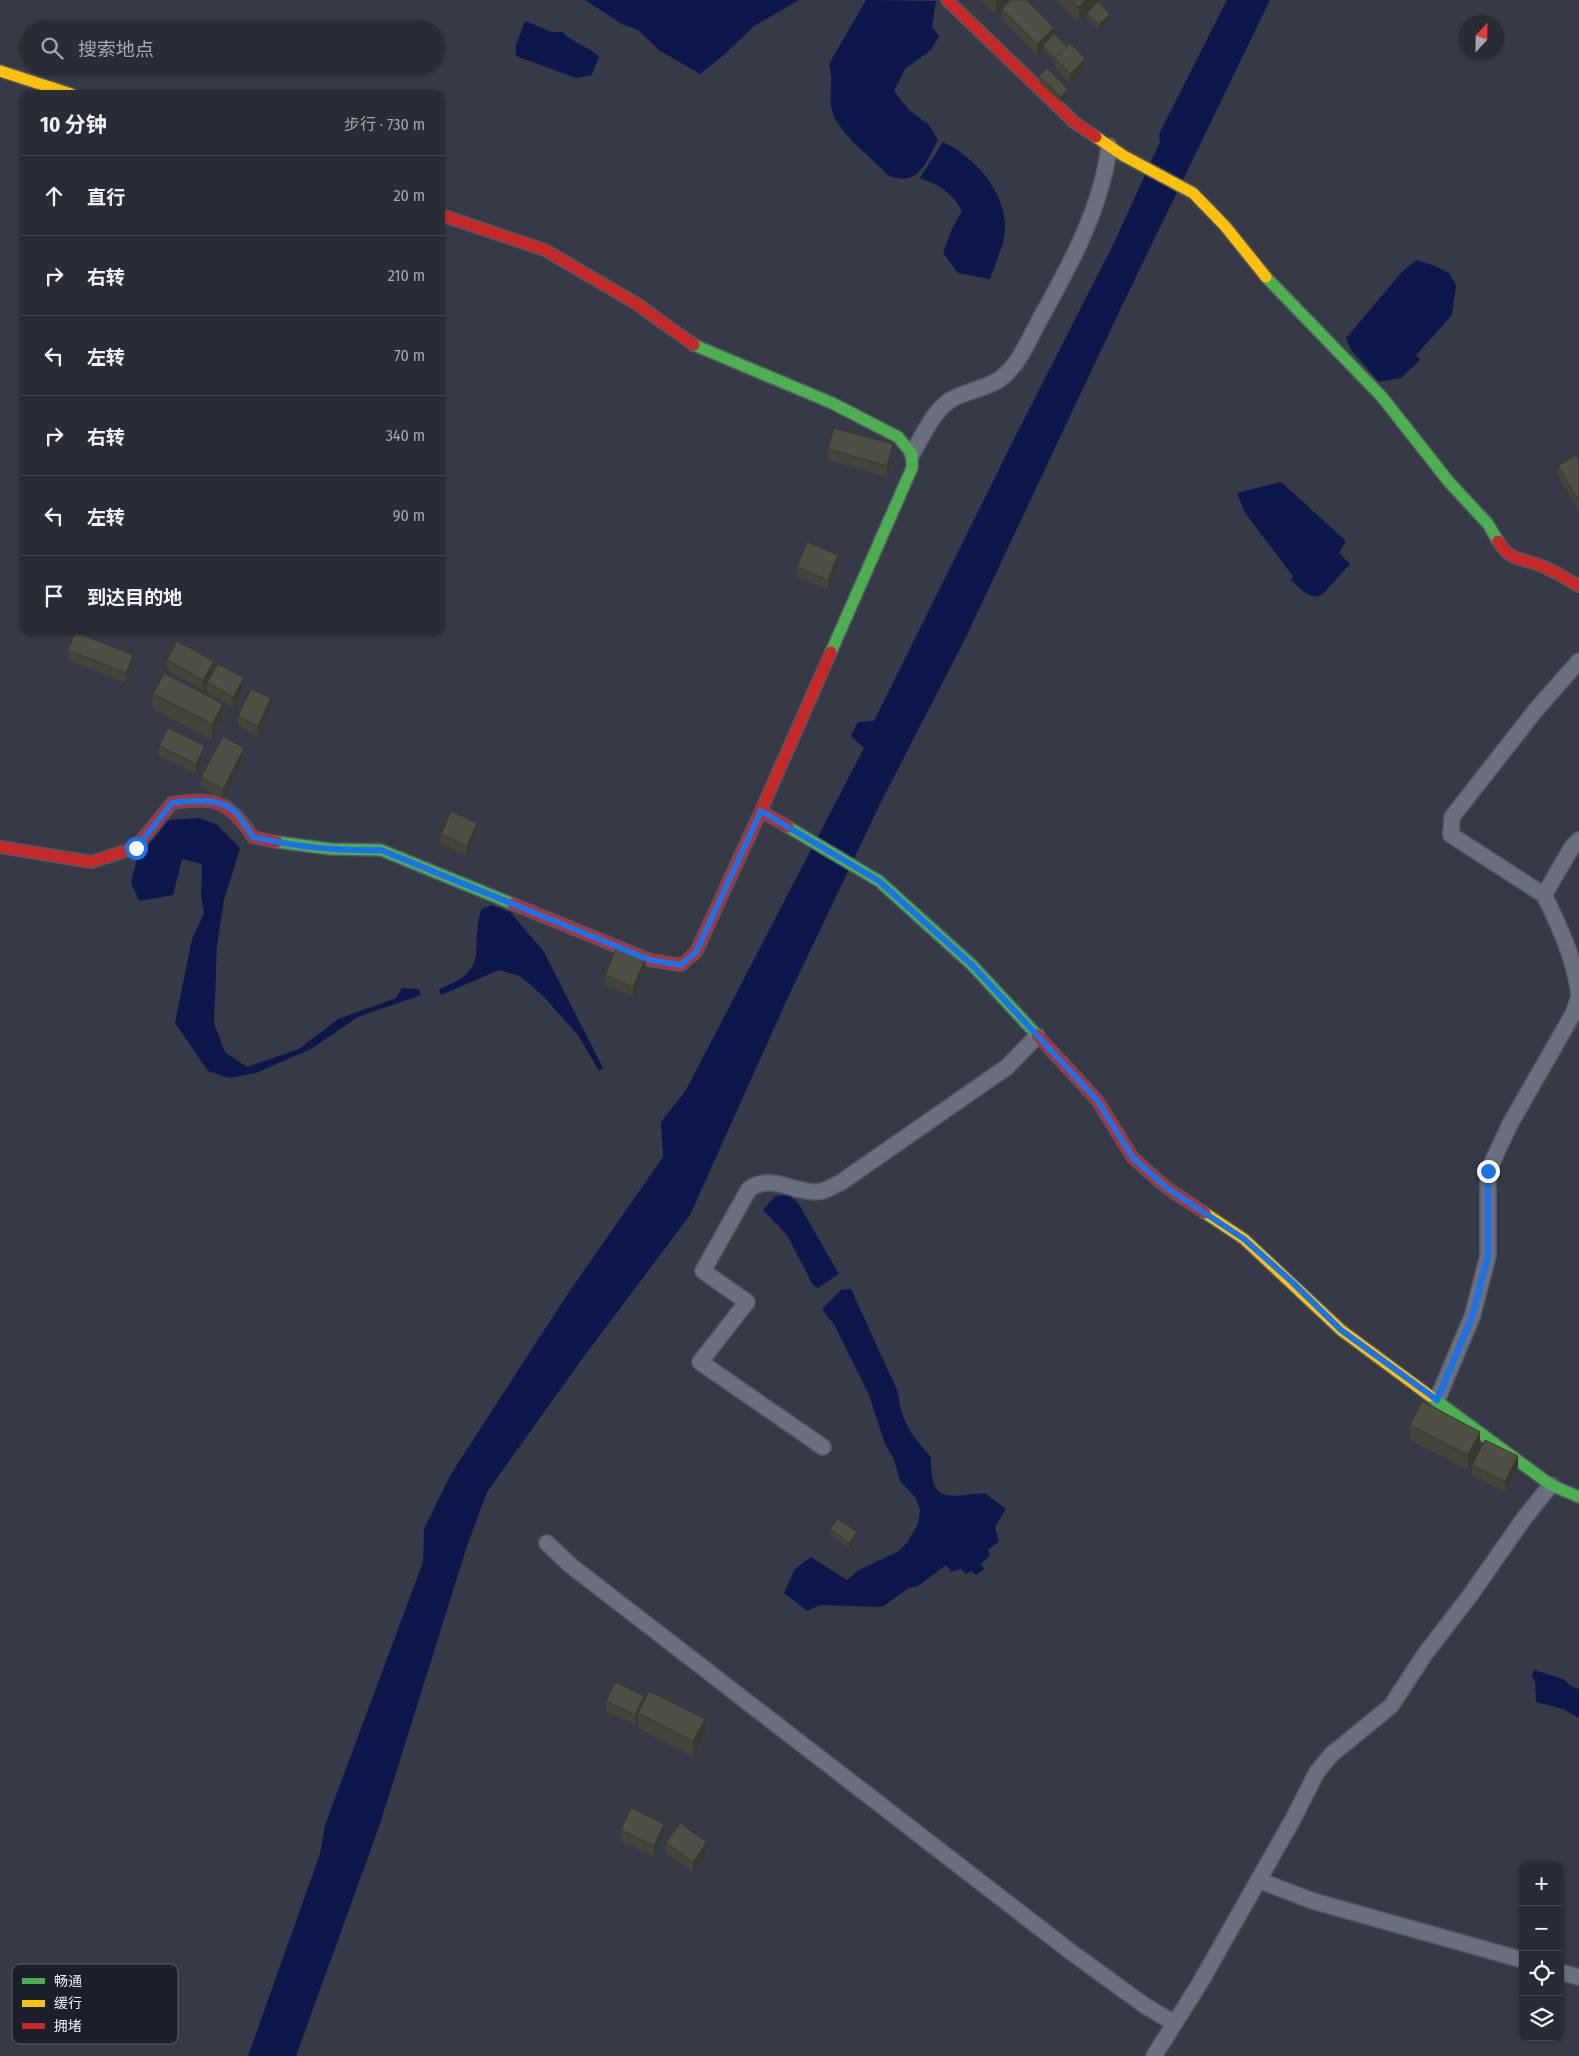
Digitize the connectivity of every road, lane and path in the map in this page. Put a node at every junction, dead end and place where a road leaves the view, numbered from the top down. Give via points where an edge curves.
1 (947, 0) edge
2 (0, 71) edge
3 (59, 90) edge
4 (1109, 146) junction
5 (445, 216) edge
6 (912, 454) junction
7 (1579, 586) edge
8 (1579, 661) edge
9 (761, 811) junction
10 (1579, 840) edge
11 (0, 847) edge
12 (1544, 895) junction
13 (1579, 996) edge
14 (1037, 1036) junction
15 (1437, 1400) junction
16 (824, 1447) dead end
17 (1551, 1485) junction
18 (1579, 1497) edge
19 (547, 1543) dead end
20 (1258, 1880) junction
21 (1519, 1959) edge
22 (1564, 1973) edge
23 (1579, 1977) edge
24 (1174, 2023) junction
25 (1154, 2056) edge

1 - 4 street via 1074,122
2 - 3 street
4 - 6 street via 1099,196 1074,254 1020,356 1007,374 996,381 949,401
4 - 7 street via 1193,193 1225,226 1272,285 1382,398 1449,482 1488,524 1505,552 1515,559 1543,566
5 - 6 street via 546,250 637,304 700,348 832,403 898,437
6 - 9 street via 912,468
8 - 12 street via 1535,711 1452,817 1451,835
9 - 11 street via 696,952 681,965 650,960 381,850 304,848 253,837 236,812 217,803 190,800 172,803 136,848 91,862
9 - 14 street via 879,881 972,965
10 - 12 street
12 - 13 street via 1559,923 1576,974
13 - 15 street via 1573,1014 1510,1124 1488,1171 1488,1256 1472,1317
14 - 15 street via 1097,1100 1133,1158 1167,1188 1244,1239 1341,1330
14 - 16 street via 1008,1067 840,1183 823,1191 770,1182 749,1189 703,1271 747,1302 700,1362
15 - 17 street
17 - 18 street
17 - 20 street via 1425,1654 1391,1706 1332,1754 1317,1772
19 - 24 street via 570,1565 1063,1946
20 - 21 street via 1313,1901
20 - 24 street
22 - 23 street
24 - 25 street

